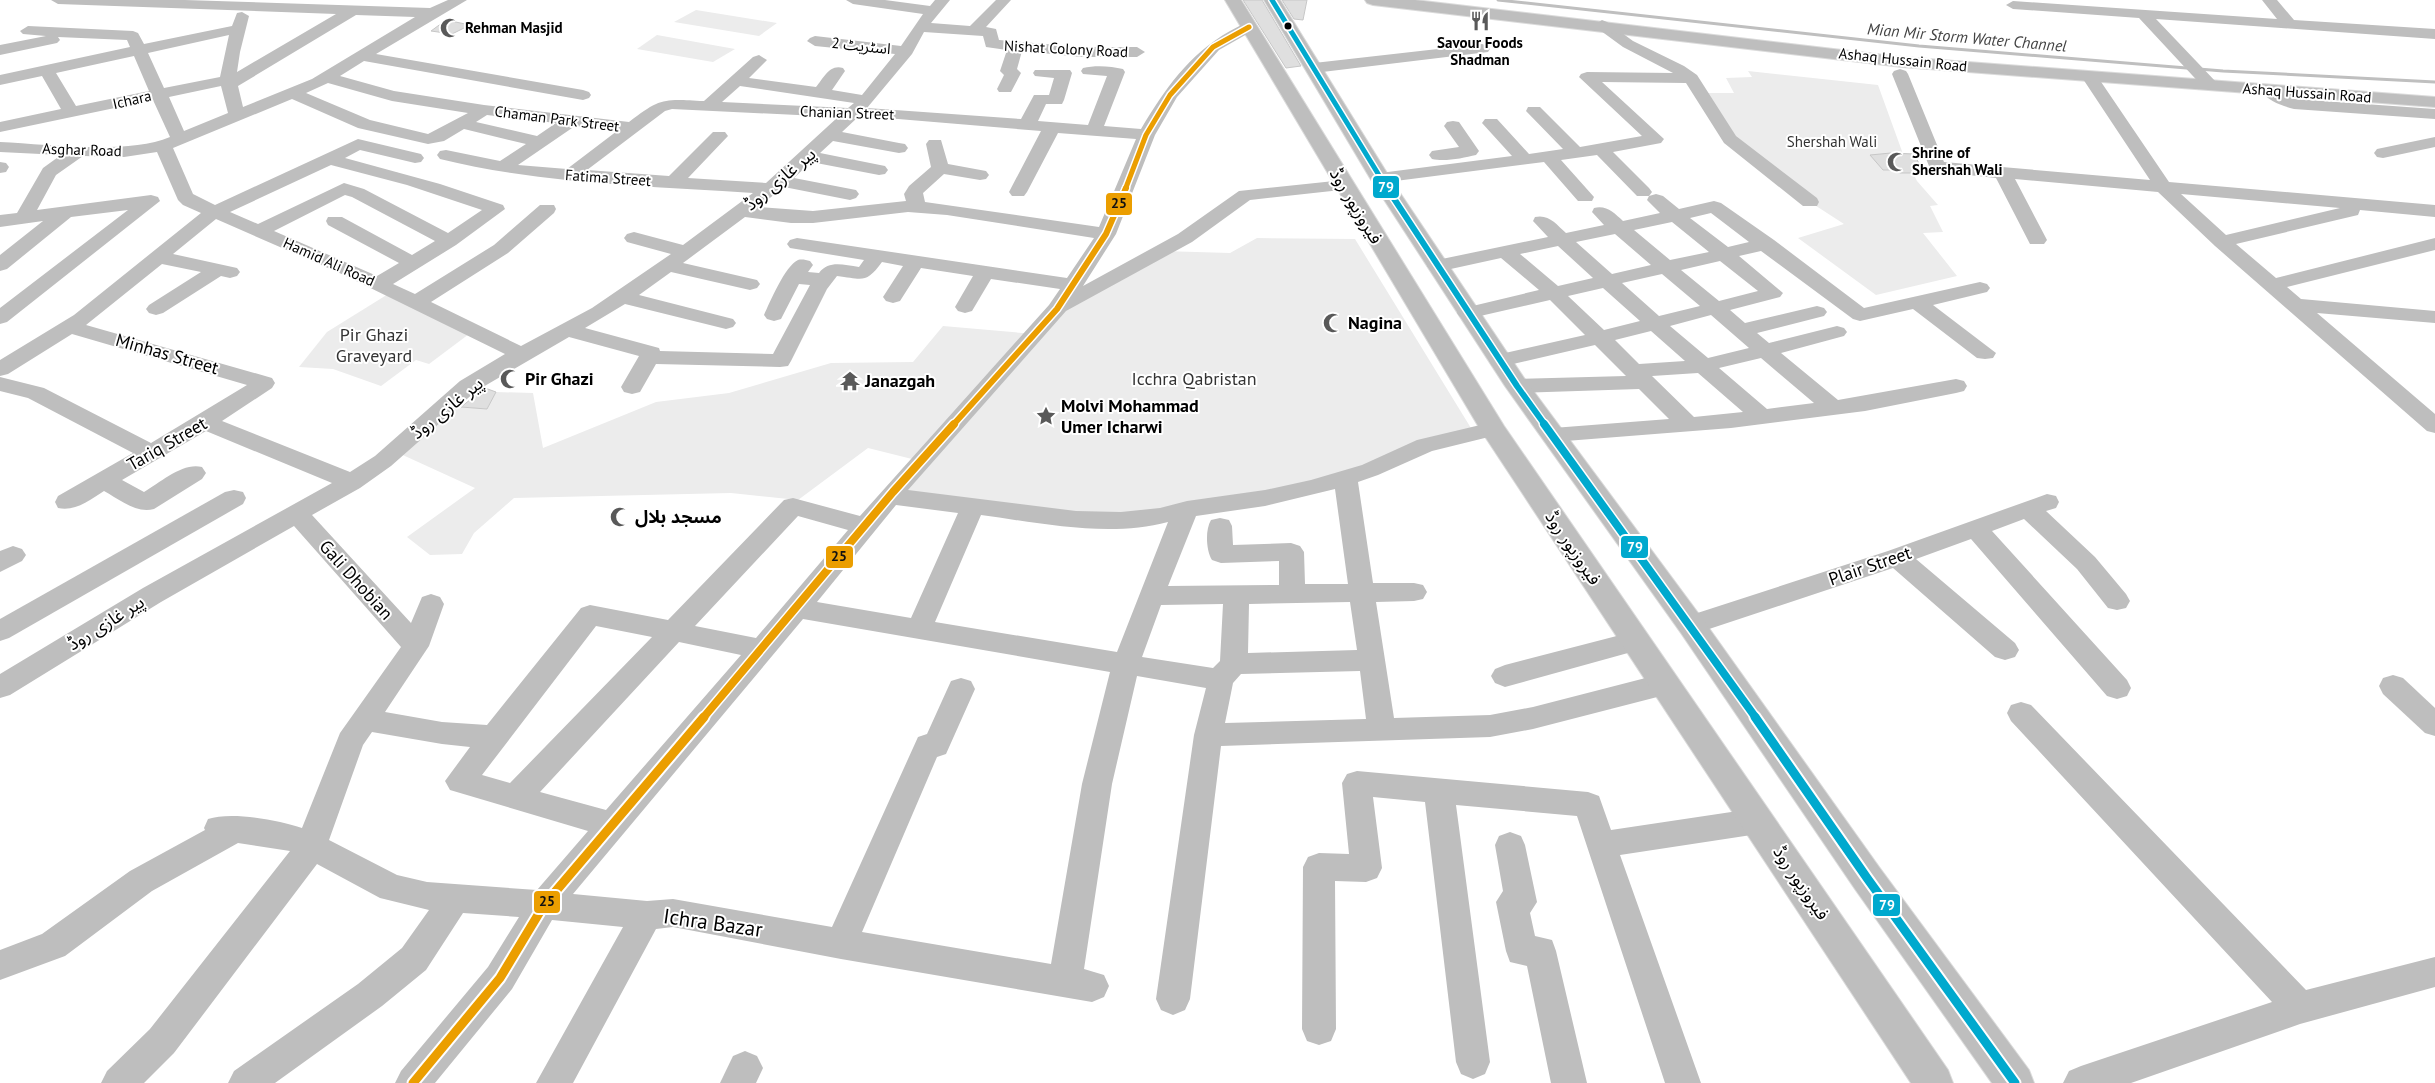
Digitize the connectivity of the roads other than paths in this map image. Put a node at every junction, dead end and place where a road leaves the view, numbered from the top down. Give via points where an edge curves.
1 (58, 0) edge
2 (460, 0) edge
3 (853, 0) edge
4 (1004, 0) edge
5 (1233, 0) edge
6 (1373, 0) edge
7 (2269, 0) edge
8 (150, 2) edge
9 (2012, 2) edge
10 (1280, 4) edge
11 (246, 7) junction
12 (354, 10) junction
13 (432, 13) junction
14 (931, 13) edge
15 (2143, 14) junction
16 (2025, 20) dead end
17 (2290, 24) junction
18 (1602, 25) junction
19 (1249, 28) junction
20 (237, 29) junction
21 (28, 31) dead end
22 (974, 31) junction
23 (2140, 31) dead end
24 (2159, 32) junction
25 (83, 34) junction
26 (2435, 34) edge
27 (816, 41) dead end
28 (1016, 46) junction
29 (140, 49) junction
30 (1482, 49) dead end
31 (0, 50) edge
32 (906, 52) junction
33 (1137, 52) dead end
34 (361, 56) junction
35 (759, 60) dead end
36 (1314, 68) junction
37 (46, 69) junction
38 (836, 71) dead end
39 (1089, 71) dead end
40 (1041, 73) dead end
41 (1900, 74) dead end
42 (789, 75) dead end
43 (2088, 76) junction
44 (326, 77) junction
45 (1691, 78) junction
46 (0, 80) edge
47 (2205, 81) junction
48 (229, 82) junction
49 (744, 82) dead end
50 (775, 87) junction
51 (1005, 89) dead end
52 (293, 93) junction
53 (160, 94) junction
54 (820, 94) junction
55 (583, 95) dead end
56 (862, 105) junction
57 (707, 107) junction
58 (477, 109) junction
59 (2430, 109) edge
60 (1534, 111) dead end
61 (72, 113) junction
62 (236, 115) junction
63 (572, 120) junction
64 (460, 123) junction
65 (1491, 124) dead end
66 (1, 125) edge
67 (1027, 125) junction
68 (1453, 126) dead end
69 (631, 127) junction
70 (1052, 128) junction
71 (1094, 131) junction
72 (831, 135) junction
73 (1146, 135) junction
74 (719, 136) dead end
75 (540, 142) junction
76 (2435, 142) edge
77 (171, 143) junction
78 (935, 144) dead end
79 (1510, 146) junction
80 (0, 147) edge
81 (899, 148) dead end
82 (1601, 148) junction
83 (80, 150) junction
84 (1470, 151) junction
85 (1576, 153) junction
86 (2383, 153) dead end
87 (446, 155) dead end
88 (809, 156) junction
89 (1548, 156) junction
90 (415, 158) dead end
91 (1524, 159) junction
92 (328, 160) junction
93 (496, 166) junction
94 (940, 168) junction
95 (879, 170) dead end
96 (1438, 170) junction
97 (2004, 173) junction
98 (570, 175) junction
99 (980, 175) dead end
100 (1380, 178) junction
101 (672, 183) junction
102 (776, 185) junction
103 (1344, 185) junction
104 (2164, 188) junction
105 (1018, 192) dead end
106 (850, 194) dead end
107 (185, 196) junction
108 (1585, 197) dead end
109 (151, 201) junction
110 (1810, 202) dead end
111 (2373, 206) junction
112 (918, 207) junction
113 (496, 209) junction
114 (547, 209) dead end
115 (744, 211) junction
116 (66, 212) junction
117 (214, 212) junction
118 (1601, 212) dead end
119 (2435, 212) edge
120 (1674, 215) junction
121 (24, 218) junction
122 (0, 221) edge
123 (335, 221) dead end
124 (1542, 221) dead end
125 (1619, 227) junction
126 (259, 231) junction
127 (1106, 234) junction
128 (634, 238) dead end
129 (1563, 239) junction
130 (2037, 240) dead end
131 (449, 241) junction
132 (2222, 242) junction
133 (797, 244) dead end
134 (1767, 244) junction
135 (2435, 244) edge
136 (686, 252) junction
137 (1505, 252) junction
138 (1722, 253) junction
139 (878, 255) junction
140 (158, 257) junction
141 (916, 260) junction
142 (413, 263) junction
143 (0, 265) edge
144 (669, 266) junction
145 (1437, 266) junction
146 (1667, 267) junction
147 (986, 272) junction
148 (824, 280) junction
149 (1608, 280) junction
150 (378, 284) junction
151 (750, 284) dead end
152 (1074, 285) junction
153 (2272, 285) junction
154 (1980, 288) dead end
155 (1554, 293) junction
156 (622, 297) junction
157 (893, 297) dead end
158 (1916, 302) junction
159 (416, 303) junction
160 (9, 304) edge
161 (809, 305) junction
162 (2297, 305) junction
163 (965, 307) dead end
164 (1714, 307) junction
165 (156, 309) dead end
166 (1057, 309) junction
167 (1817, 312) dead end
168 (1467, 313) junction
169 (2429, 314) edge
170 (0, 318) edge
171 (726, 323) dead end
172 (1654, 323) junction
173 (68, 326) junction
174 (568, 330) junction
175 (1741, 330) junction
176 (1837, 332) dead end
177 (1599, 338) junction
178 (1763, 349) junction
179 (1985, 352) dead end
180 (521, 354) junction
181 (648, 357) junction
182 (1500, 361) junction
183 (1703, 366) junction
184 (0, 369) edge
185 (1640, 377) junction
186 (264, 383) joint
187 (0, 384) edge
188 (1464, 384) junction
189 (1517, 386) junction
190 (1956, 386) dead end
191 (632, 387) dead end
192 (1833, 408) junction
193 (1762, 417) junction
194 (205, 422) junction
195 (1689, 425) junction
196 (2435, 426) edge
197 (1493, 429) junction
198 (1553, 434) junction
199 (152, 453) junction
200 (194, 474) dead end
201 (1345, 477) junction
202 (104, 481) junction
203 (352, 482) junction
204 (890, 496) junction
205 (234, 498) dead end
206 (67, 502) dead end
207 (972, 508) junction
208 (1187, 509) junction
209 (296, 513) junction
210 (866, 526) junction
211 (1220, 526) dead end
212 (1976, 529) junction
213 (1898, 557) junction
214 (1414, 592) dead end
215 (1362, 593) junction
216 (1292, 594) junction
217 (1236, 595) junction
218 (1152, 596) junction
219 (2117, 601) dead end
220 (431, 604) dead end
221 (797, 608) junction
222 (1691, 625) junction
223 (919, 629) junction
224 (0, 631) edge
225 (675, 631) junction
226 (1636, 641) junction
227 (416, 646) junction
228 (763, 649) junction
229 (2005, 650) dead end
230 (1372, 660) junction
231 (1126, 664) junction
232 (1227, 672) junction
233 (1505, 676) dead end
234 (1665, 684) junction
235 (2393, 686) dead end
236 (0, 687) edge
237 (2117, 688) dead end
238 (961, 689) dead end
239 (2021, 713) dead end
240 (365, 720) junction
241 (2435, 725) edge
242 (1382, 730) junction
243 (1208, 735) junction
244 (496, 737) junction
245 (1439, 791) junction
246 (516, 797) junction
247 (1758, 821) junction
248 (612, 825) junction
249 (1510, 845) dead end
250 (1601, 845) junction
251 (312, 847) junction
252 (455, 899) junction
253 (544, 905) junction
254 (647, 915) junction
255 (841, 944) junction
256 (0, 965) edge
257 (2435, 972) edge
258 (1173, 999) dead end
259 (2300, 1008) junction
260 (1319, 1029) dead end
261 (1473, 1062) dead end
262 (119, 1083) edge
263 (246, 1083) edge
264 (413, 1083) edge
265 (554, 1083) edge
266 (1569, 1083) edge
267 (1683, 1083) edge
268 (1934, 1083) edge
269 (2015, 1083) edge
270 (2081, 1083) edge

1 - 8 street
2 - 13 street
3 - 14 street, Nishat Colony Road
4 - 22 street
5 - 19 main road, فیروزپور روڈ
6 - 18 main road, Ashaq Hussain Road
7 - 17 street
8 - 11 street
9 - 15 street
9 - 16 street
10 - 36 main road, فیروزپور روڈ
11 - 12 street
11 - 20 street
12 - 13 street
12 - 48 street, Ichara
13 - 34 street
14 - 22 street, Nishat Colony Road
14 - 32 street, پیر غازی روڈ
15 - 17 street
15 - 24 street
17 - 26 street
18 - 43 main road, Ashaq Hussain Road via 1902,62
18 - 45 street via 1628,44
19 - 73 street via 1213,48 1193,68 1170,95
19 - 103 main road, فیروزپور روڈ
20 - 29 street
20 - 48 street
21 - 25 street
22 - 28 street, Nishat Colony Road via 992,32 990,44
23 - 24 street
24 - 47 street
25 - 29 street via 133,36
25 - 31 street
27 - 32 street, اسٹریٹ 2
28 - 33 street, Nishat Colony Road via 1081,52
28 - 51 street via 1008,71 1013,73
29 - 37 street
29 - 53 street
30 - 36 street
32 - 56 street, پیر غازی روڈ
34 - 44 street
34 - 55 street
35 - 57 street
36 - 100 main road, فیروزپور روڈ
37 - 46 street
37 - 61 street
38 - 54 street
39 - 71 street via 1117,72
40 - 67 street via 1064,73 1056,100 1040,99
41 - 97 street via 1935,166
42 - 50 street
43 - 47 main road, Ashaq Hussain Road
43 - 104 street
44 - 52 street
44 - 58 street, Chaman Park Street via 392,96
45 - 82 street via 1587,77 1655,139
45 - 110 street via 1730,139
47 - 59 main road, Ashaq Hussain Road
48 - 53 street, Ichara
48 - 62 street
49 - 50 street
50 - 54 street
52 - 62 street
52 - 64 street via 364,124 428,139 438,137
53 - 61 street, Ichara
53 - 77 street
54 - 56 street
56 - 57 street, Chanian Street
56 - 67 street, Chanian Street
56 - 72 street, پیر غازی روڈ
57 - 69 street, Chanian Street via 672,104 659,107
58 - 63 street, Chaman Park Street
58 - 64 street
60 - 85 street
61 - 66 street, Ichara
62 - 77 street
63 - 69 street, Chaman Park Street
63 - 75 street
64 - 75 street
65 - 79 street
67 - 70 street, Chanian Street
68 - 84 street
69 - 98 street, Chanian Street
70 - 71 street, Chanian Street
70 - 105 street
71 - 73 street, Chanian Street
72 - 81 street
72 - 88 street, پیر غازی روڈ
73 - 127 street
74 - 101 street
75 - 93 street
76 - 86 street
77 - 83 street, Asghar Road via 124,152
77 - 107 street
78 - 94 street
79 - 84 street
79 - 91 street
80 - 83 street, Asghar Road
82 - 85 street
82 - 120 street via 1649,196
83 - 121 street via 49,172
84 - 96 street via 1427,156
85 - 89 street
87 - 93 street, Fatima Street
88 - 95 street
88 - 102 street, پیر غازی روڈ
89 - 91 street
89 - 108 street
90 - 92 street via 358,144
91 - 96 street
92 - 113 street via 392,174
92 - 117 street
93 - 98 street, Fatima Street
93 - 113 street
94 - 99 street
94 - 112 street via 915,190 913,194
96 - 100 street
97 - 104 street
97 - 130 street
98 - 101 street, Fatima Street
100 - 103 main road via 1385,196 1433,270 1436,276 1433,280 1419,282 1410,278 1361,199
100 - 145 main road, فیروزپور روڈ
101 - 102 street, Fatima Street
102 - 106 street, Fatima Street
102 - 115 street, پیر غازی روڈ
103 - 166 street via 1245,195 1184,238
103 - 188 main road, فیروزپور روڈ
104 - 111 street
104 - 132 street
107 - 109 street
107 - 117 street, Hamid Ali Road
109 - 116 street
109 - 160 street
111 - 119 street
111 - 132 street
112 - 115 street via 812,217
112 - 127 street
113 - 131 street
114 - 159 street via 501,249
115 - 136 street, پیر غازی روڈ
116 - 121 street
116 - 143 street
117 - 126 street, Hamid Ali Road
117 - 140 street
118 - 125 street
120 - 125 street
120 - 134 street via 1714,207
120 - 138 street
121 - 122 street
123 - 142 street
124 - 129 street
125 - 129 street
125 - 146 street
126 - 131 street via 344,188
126 - 150 street, Hamid Ali Road
127 - 152 street
128 - 136 street
129 - 137 street
129 - 149 street
131 - 142 street
132 - 153 street
133 - 139 street
134 - 138 street
134 - 158 street via 1860,315
135 - 153 street
136 - 144 street, پیر غازی روڈ
137 - 145 street
137 - 155 street
138 - 146 street
138 - 164 street via 1773,293
139 - 141 street
139 - 148 street via 865,272 833,269
140 - 165 street via 224,271
140 - 173 street
141 - 147 street
141 - 157 street
142 - 150 street
144 - 151 street
144 - 156 street, پیر غازی روڈ
145 - 168 main road, فیروزپور روڈ
146 - 149 street
146 - 164 street
147 - 152 street
147 - 163 street
148 - 161 street
148 - 161 street via 798,271 777,308
149 - 155 street
149 - 172 street
150 - 159 street, Hamid Ali Road
152 - 166 street
153 - 162 street
154 - 158 street
155 - 168 street
155 - 177 street
156 - 171 street
156 - 174 street, پیر غازی روڈ
158 - 179 street
159 - 180 street, Hamid Ali Road
160 - 170 street
161 - 181 street via 780,361
162 - 169 street
162 - 196 street
164 - 172 street
164 - 175 street
166 - 204 street
167 - 175 street
168 - 182 main road, فیروزپور روڈ
172 - 177 street
172 - 183 street
173 - 184 street
173 - 186 street, Minhas Street
174 - 180 street, پیر غازی روڈ
174 - 181 street via 650,353
175 - 178 street
176 - 178 street
177 - 182 street
177 - 185 street
178 - 183 street
178 - 192 street
180 - 203 street, پیر غازی روڈ via 468,386 394,451
181 - 191 street
182 - 189 main road, فیروزپور روڈ
183 - 185 street
183 - 193 street
185 - 189 street
185 - 195 street
186 - 194 street, Tariq Street
187 - 199 street via 36,392
188 - 189 main road via 1464,365 1420,298 1424,289 1438,287 1448,295 1494,362
188 - 197 main road, فیروزپور روڈ
189 - 198 main road, فیروزپور روڈ
190 - 192 street
192 - 193 street
193 - 195 street
194 - 199 street, Tariq Street
194 - 203 street
195 - 198 street
197 - 201 street via 1425,445 1370,470
197 - 226 main road, فیروزپور روڈ
198 - 222 main road, فیروزپور روڈ
199 - 202 street, Tariq Street
200 - 202 street via 144,503
201 - 208 street via 1265,498
201 - 215 street
202 - 206 street, Tariq Street
203 - 209 street, پیر غازی روڈ
204 - 207 street
204 - 210 street
205 - 224 street
207 - 208 street via 1114,520 1160,516
207 - 223 street
208 - 218 street
209 - 227 street, Gali Dhobian
209 - 236 street, پیر غازی روڈ
210 - 221 street
210 - 225 street via 793,506
211 - 216 street via 1221,554 1291,552
212 - 213 street, Plair Street
212 - 219 street, Plair Street via 2038,506
212 - 237 street
213 - 222 street, Plair Street
213 - 229 street
214 - 215 street
215 - 216 street
215 - 230 street
216 - 217 street
217 - 218 street
217 - 232 street
218 - 231 street
220 - 227 street
221 - 223 street
221 - 228 street
222 - 269 main road, فیروزپور روڈ
223 - 231 street
225 - 228 street
225 - 244 street via 590,615
225 - 246 street
226 - 233 street
226 - 234 main road, فیروزپور روڈ
227 - 240 street
228 - 248 street
230 - 232 street
230 - 242 street
231 - 232 street
231 - 255 street, Ichra Bazar via 1097,784 1079,983
232 - 243 street
234 - 242 street via 1511,723
234 - 247 main road, فیروزپور روڈ
235 - 241 street
238 - 255 street via 936,746 928,745
239 - 259 street
240 - 244 street via 442,733
240 - 251 street via 350,742
242 - 243 street
243 - 258 street
244 - 246 street via 460,781
245 - 250 street via 1588,805
245 - 260 street via 1358,783 1366,868 1319,866
245 - 261 street
246 - 248 street
247 - 250 street
247 - 268 main road, فیروزپور روڈ
248 - 253 street
249 - 266 street via 1521,902 1512,902 1522,951 1540,951
250 - 267 street
251 - 252 street, Ichra Bazar via 391,888
251 - 256 street, Ichra Bazar via 299,840 227,828 141,881 53,944
251 - 262 street via 162,1041
252 - 253 street, Ichra Bazar via 482,898
252 - 263 street via 414,959
253 - 254 street, Ichra Bazar
253 - 264 street via 500,978
254 - 255 street, Ichra Bazar via 673,913
254 - 265 street
257 - 259 street
259 - 270 street

